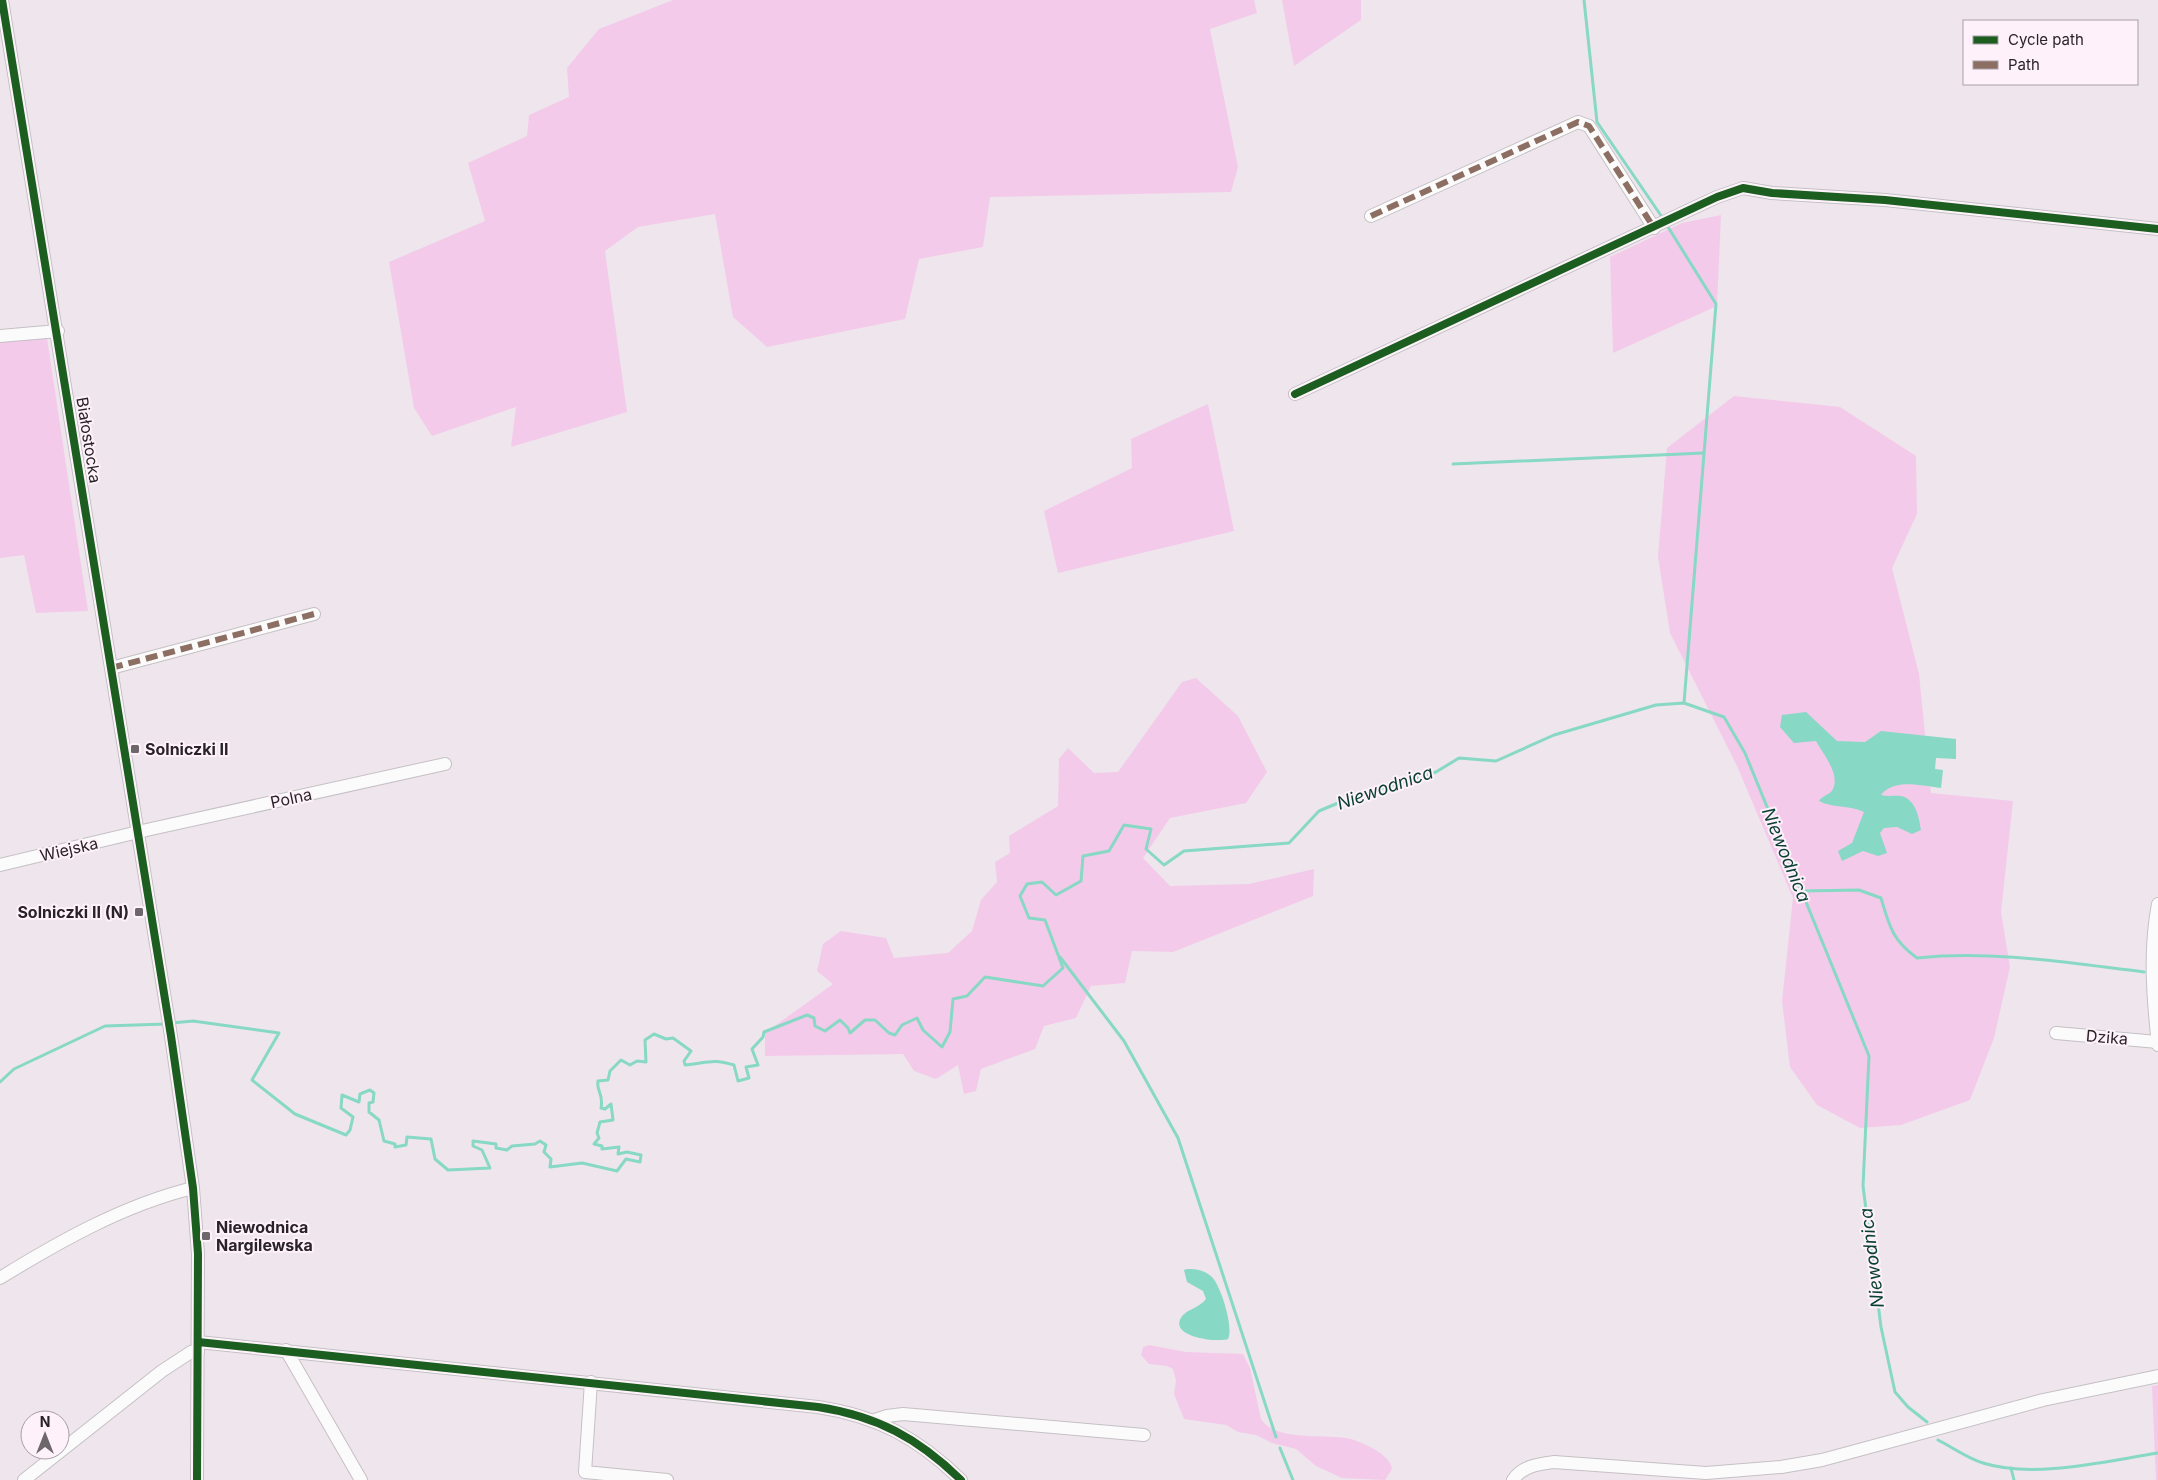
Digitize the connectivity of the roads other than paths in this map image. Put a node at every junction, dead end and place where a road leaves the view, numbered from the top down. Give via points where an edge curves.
1 (2, 0) edge
2 (1371, 216) dead end
3 (1654, 228) junction
4 (2158, 230) edge
5 (58, 331) junction
6 (0, 336) edge
7 (1295, 394) dead end
8 (314, 614) dead end
9 (111, 668) junction
10 (444, 764) dead end
11 (138, 833) junction
12 (0, 865) edge
13 (2158, 904) edge
14 (2056, 1033) dead end
15 (2158, 1043) edge
16 (193, 1188) junction
17 (0, 1278) edge
18 (198, 1347) junction
19 (286, 1350) junction
20 (2158, 1376) edge
21 (591, 1382) junction
22 (875, 1420) junction
23 (1144, 1435) dead end
24 (24, 1480) edge
25 (197, 1480) edge
26 (361, 1480) edge
27 (667, 1480) edge
28 (961, 1480) edge
29 (1514, 1480) edge

1 - 5 street, Białostocka
2 - 3 street via 1578,122 1589,126
3 - 4 street via 1743,188
3 - 7 street
5 - 6 street
5 - 9 street, Białostocka
8 - 9 street
9 - 11 street, Białostocka
10 - 11 street, Polna
11 - 12 street, Wiejska
11 - 16 street, Białostocka
13 - 15 street via 2152,994
14 - 15 street, Dzika
16 - 17 street via 112,1216
16 - 18 street, Białostocka via 198,1254
18 - 19 street
18 - 24 street via 162,1371
18 - 25 street, Białostocka
19 - 21 street
19 - 26 street
20 - 29 street via 2043,1400 1822,1460 1781,1467 1706,1473 1554,1462 1535,1464
21 - 22 street via 818,1406
21 - 27 street via 586,1472
22 - 23 street via 903,1414
22 - 28 street via 923,1447

